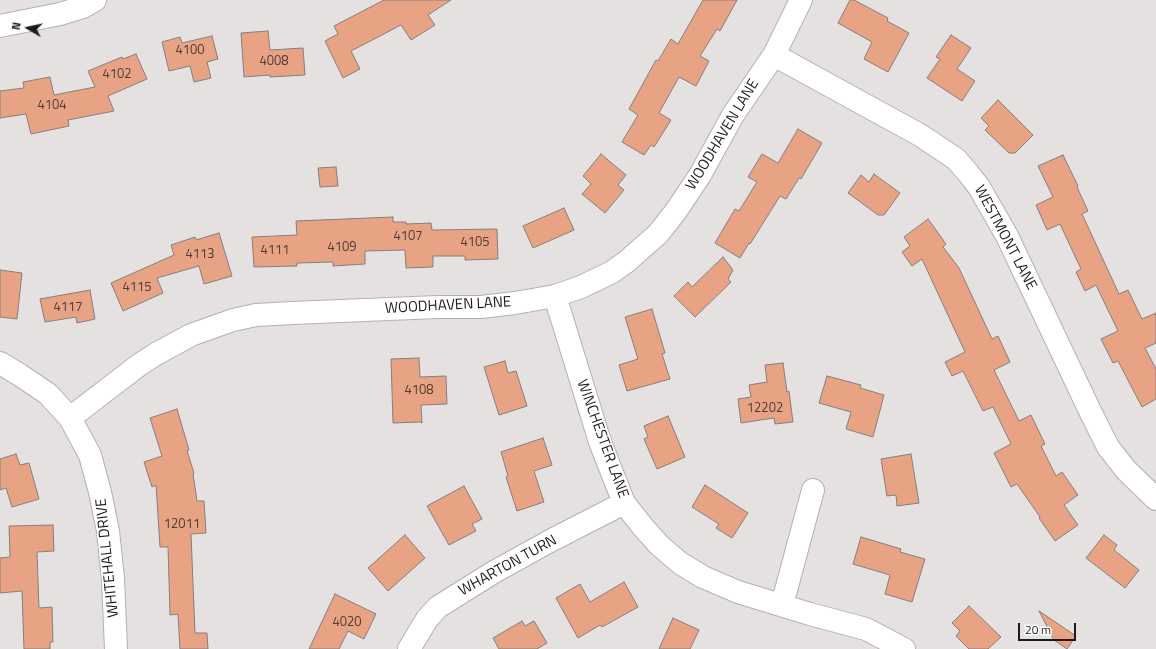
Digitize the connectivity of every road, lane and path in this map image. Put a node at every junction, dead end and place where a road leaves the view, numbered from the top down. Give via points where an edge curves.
1 (95, 0) edge
2 (801, 0) edge
3 (0, 26) edge
4 (774, 55) junction
5 (555, 296) junction
6 (0, 363) edge
7 (70, 418) junction
8 (813, 490) dead end
9 (1156, 499) edge
10 (624, 503) junction
11 (782, 605) junction
12 (116, 649) edge
13 (410, 649) edge
14 (904, 649) edge

1 - 3 street via 83,7 60,14
2 - 4 street, WOODHAVEN LANE
4 - 5 street, WOODHAVEN LANE via 733,115 700,175 658,234 612,272
4 - 9 street, WESTMONT LANE via 920,135 956,159 979,187 1007,236 1108,447 1126,470
5 - 7 street, WOODHAVEN LANE via 482,307 292,313 256,315 234,320 191,335 156,354
5 - 10 street, WINCHESTER LANE via 600,442
6 - 7 street, WHITEHALL DRIVE via 48,394
7 - 12 street, WHITEHALL DRIVE via 90,454 108,531
8 - 11 street
10 - 11 street, WINCHESTER LANE via 659,545 680,563 703,577 738,592
10 - 13 street, WHARTON TURN via 500,569 438,607 427,619
11 - 14 street, WINCHESTER LANE via 866,629

